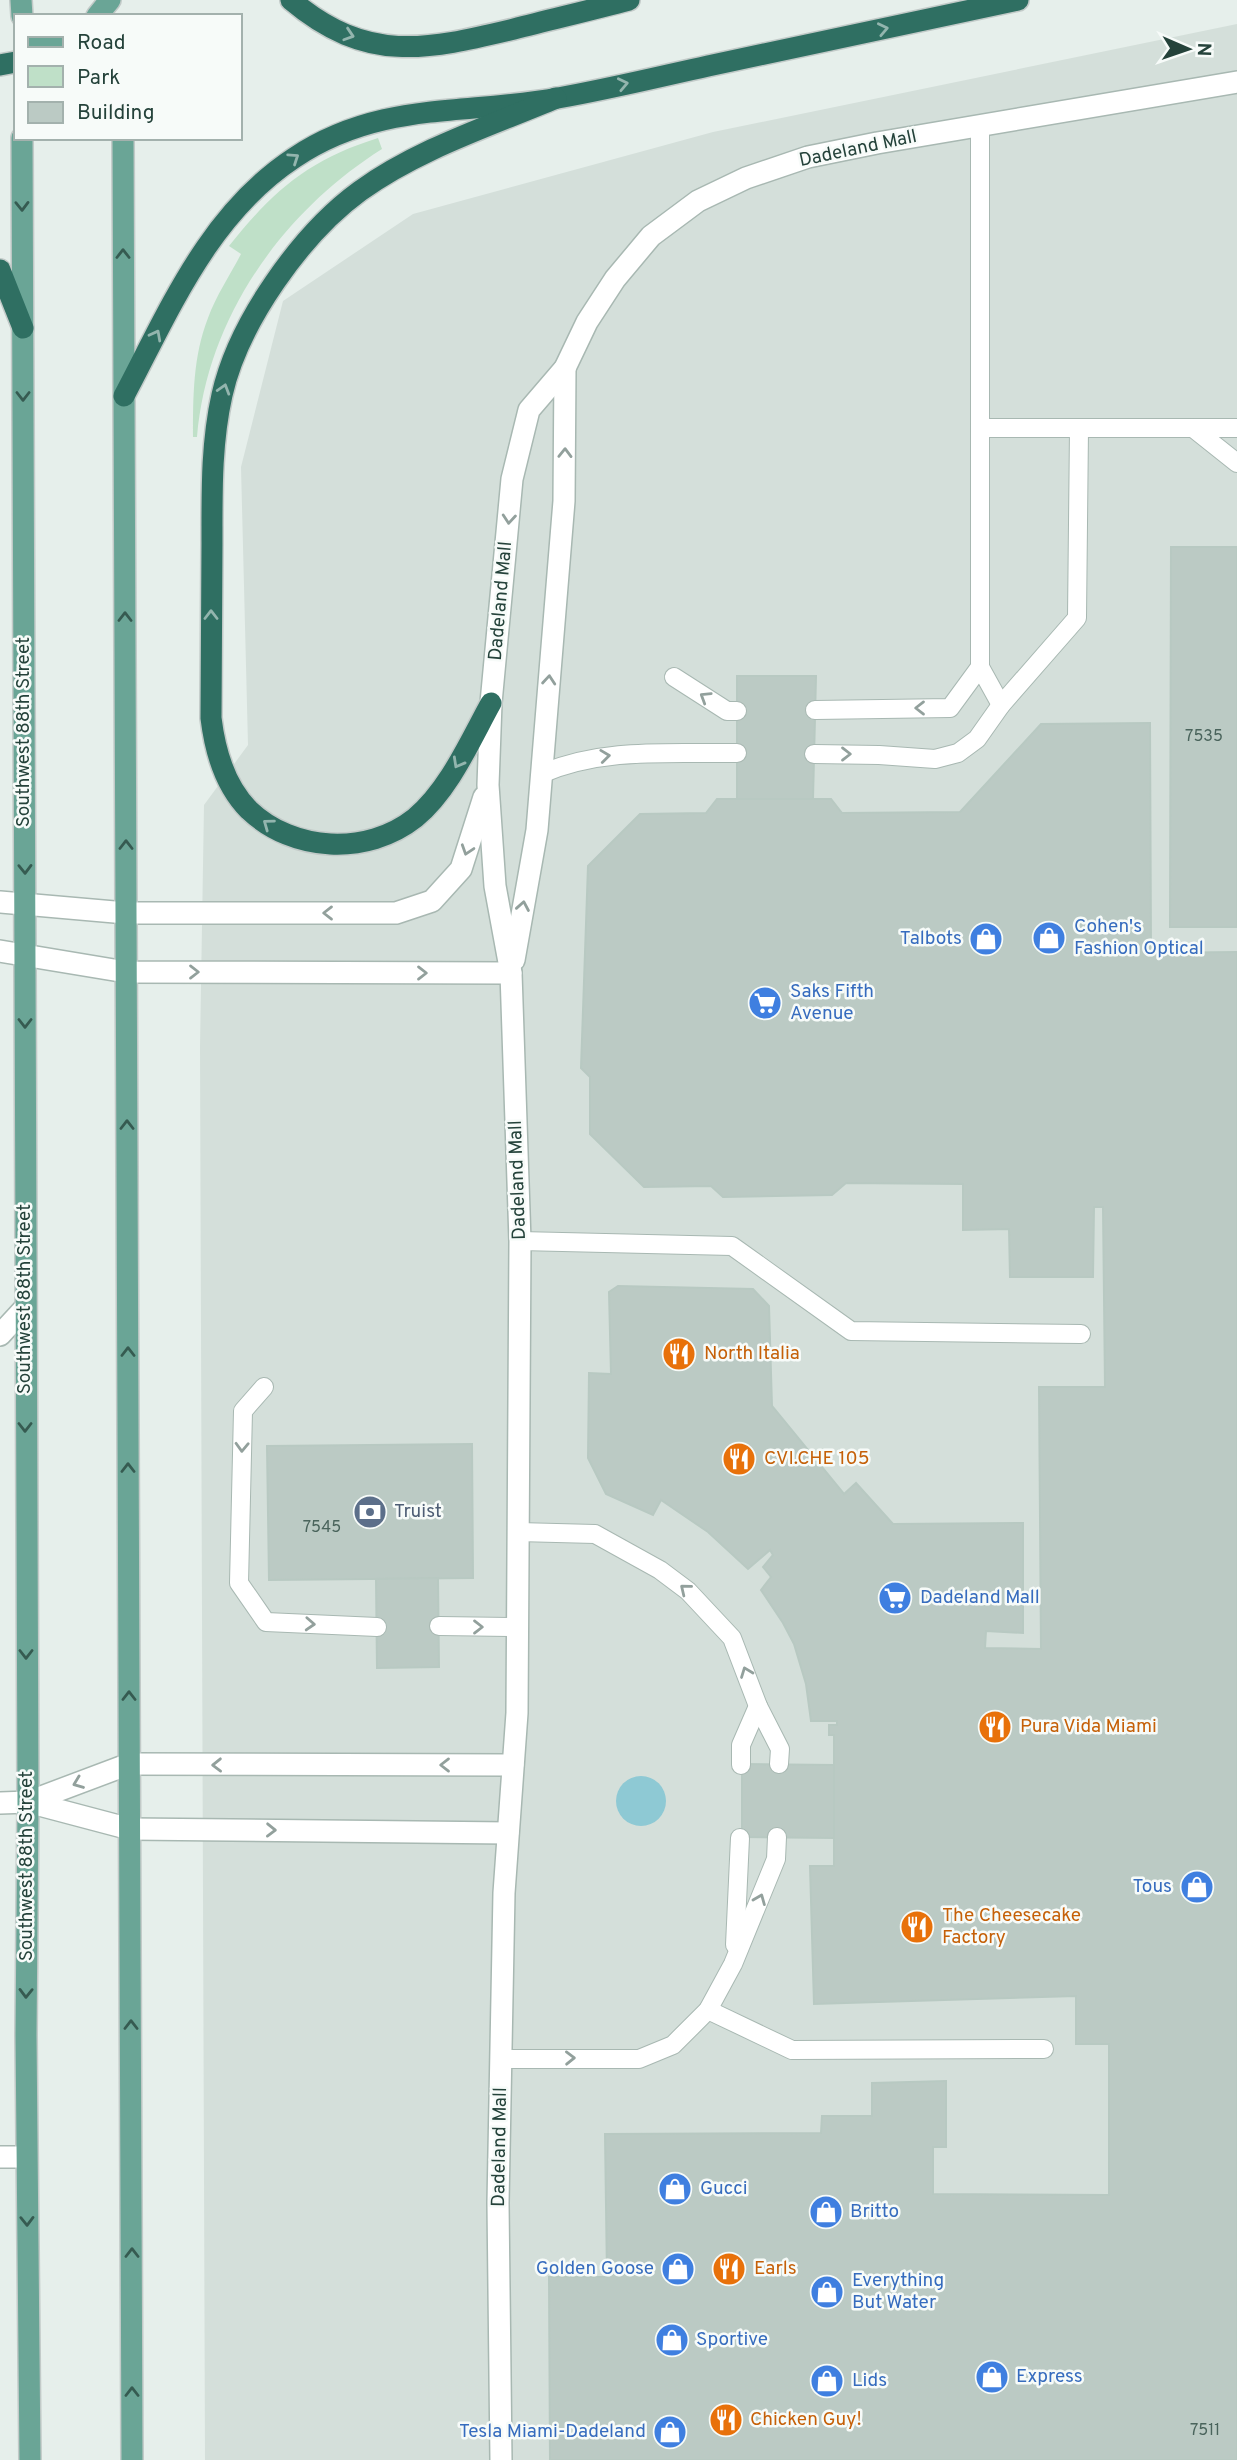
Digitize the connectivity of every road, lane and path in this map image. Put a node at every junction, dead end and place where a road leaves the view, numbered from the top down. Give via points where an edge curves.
1 (110, 0) edge
2 (291, 0) edge
3 (629, 0) edge
4 (1018, 0) edge
5 (99, 14) edge
6 (1237, 82) edge
7 (556, 98) junction
8 (980, 125) junction
9 (22, 140) edge
10 (123, 140) edge
11 (0, 270) edge
12 (23, 328) junction
13 (565, 368) junction
14 (124, 396) junction
15 (980, 428) junction
16 (1193, 428) junction
17 (1237, 428) edge
18 (1079, 429) junction
19 (1237, 463) edge
20 (980, 667) junction
21 (674, 677) dead end
22 (491, 703) junction
23 (1001, 705) junction
24 (815, 710) dead end
25 (737, 711) dead end
26 (737, 753) dead end
27 (814, 754) dead end
28 (541, 774) junction
29 (488, 785) junction
30 (0, 902) edge
31 (25, 904) junction
32 (125, 913) junction
33 (0, 951) edge
34 (24, 955) junction
35 (126, 972) junction
36 (512, 973) junction
37 (520, 1241) junction
38 (24, 1309) junction
39 (1081, 1334) dead end
40 (0, 1335) edge
41 (264, 1387) dead end
42 (518, 1532) junction
43 (439, 1626) dead end
44 (377, 1627) dead end
45 (517, 1627) junction
46 (758, 1706) junction
47 (129, 1764) junction
48 (779, 1764) dead end
49 (513, 1765) junction
50 (741, 1765) dead end
51 (28, 1802) junction
52 (0, 1803) edge
53 (130, 1829) junction
54 (508, 1833) junction
55 (776, 1837) dead end
56 (740, 1838) dead end
57 (735, 1959) junction
58 (708, 2010) junction
59 (1044, 2049) dead end
60 (502, 2059) junction
61 (0, 2157) edge
62 (26, 2157) junction
63 (30, 2460) edge
64 (132, 2460) edge
65 (501, 2460) edge

1 - 5 main road
2 -> 3 highway via 339,32 413,48 466,41
7 -> 4 highway
6 - 8 street, Dadeland Mall
14 -> 7 highway via 211,239 236,208 293,158 345,132 411,113
22 -> 7 highway via 448,780 415,817 385,836 352,844 317,844 283,835 248,809 228,780 215,746 211,718 213,448 222,392 236,353 286,265 320,225 360,191 416,156
8 - 13 street, Dadeland Mall via 808,157 746,178 698,201 651,236 615,279
8 - 15 lane
9 -> 12 main road, Southwest 88th Street
14 -> 10 main road
11 - 12 highway
12 -> 31 main road, Southwest 88th Street
13 -> 22 street, Dadeland Mall via 529,410 512,479
28 -> 13 street, Dadeland Mall via 564,501
32 -> 14 main road
15 - 18 lane
15 - 20 lane
16 - 17 lane
16 - 18 lane
16 - 19 lane
18 - 23 lane via 1077,618
20 - 23 lane
20 -> 24 lane via 950,708
25 -> 21 lane via 727,711
22 - 29 street, Dadeland Mall
27 -> 23 lane via 935,759 958,753 977,740
28 -> 26 lane via 606,754
36 -> 28 street, Dadeland Mall via 537,830
29 -> 32 street via 461,869 432,901 396,913
29 - 36 street, Dadeland Mall via 495,886
30 - 31 street
31 - 32 street
31 - 34 main road, Southwest 88th Street
32 - 35 main road
33 - 34 street
34 - 35 street
34 -> 38 main road, Southwest 88th Street
35 -> 36 street
47 -> 35 main road
36 - 37 street, Dadeland Mall
37 - 39 lane via 732,1246 851,1331
37 - 42 street, Dadeland Mall
38 - 40 street
38 -> 51 main road, Southwest 88th Street
41 -> 44 lane via 243,1411 239,1583 267,1622
42 - 45 street, Dadeland Mall
46 -> 42 lane via 732,1638 688,1591 660,1570 595,1534
43 -> 45 lane
45 - 49 street, Dadeland Mall
46 - 48 lane via 780,1749
46 - 50 lane via 741,1745
49 -> 47 street
47 -> 51 street
47 - 53 main road
49 - 54 street, Dadeland Mall
51 - 52 street
51 - 53 street
51 -> 62 main road, Southwest 88th Street
53 -> 54 street
64 -> 53 main road
54 - 60 street, Dadeland Mall
57 -> 55 lane via 776,1860
56 - 57 lane
57 - 58 lane
58 - 59 lane via 792,2050
60 -> 58 lane via 639,2059 673,2045
60 - 65 street, Dadeland Mall
61 - 62 street
62 -> 63 main road, Southwest 88th Street

